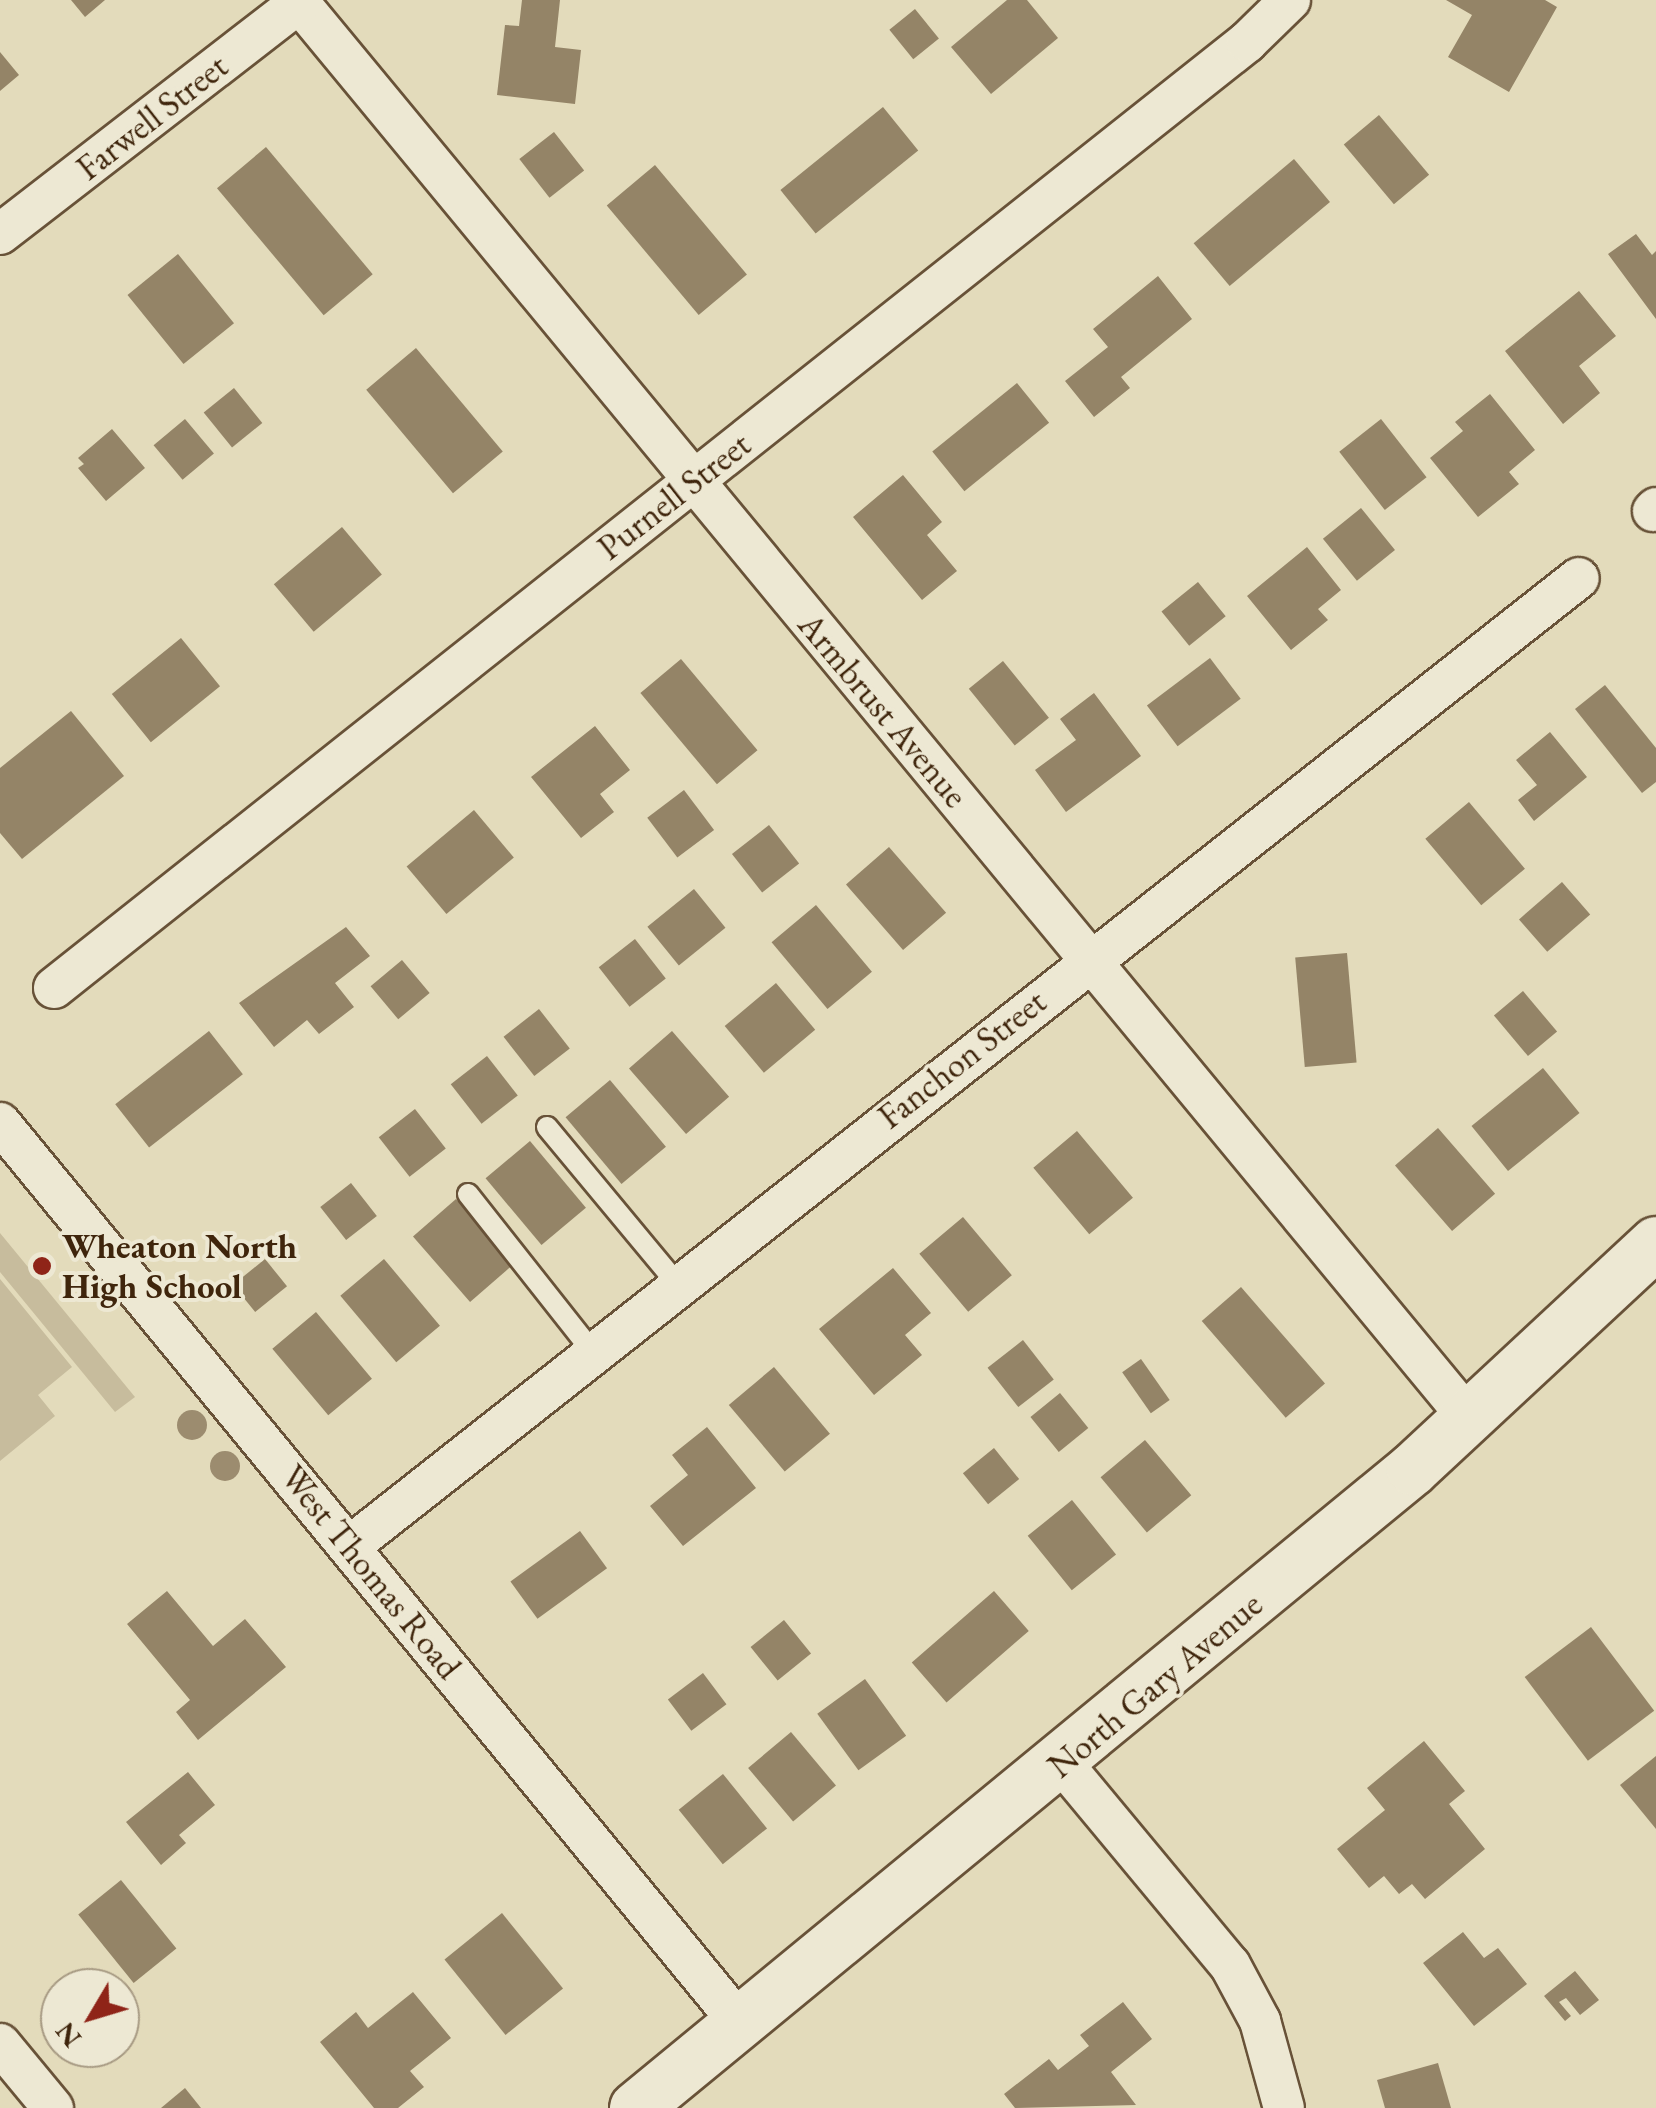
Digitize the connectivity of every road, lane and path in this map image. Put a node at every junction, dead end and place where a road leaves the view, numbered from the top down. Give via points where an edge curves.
1 (1290, 0) edge
2 (300, 1) edge
3 (0, 234) edge
4 (694, 482) junction
5 (1578, 578) dead end
6 (1089, 959) junction
7 (54, 988) dead end
8 (0, 1123) edge
9 (548, 1126) dead end
10 (468, 1194) dead end
11 (1656, 1243) edge
12 (678, 1285) junction
13 (594, 1352) junction
14 (1470, 1420) junction
15 (350, 1546) junction
16 (1062, 1763) junction
17 (739, 2022) junction
18 (0, 2044) edge
19 (52, 2108) edge
20 (636, 2108) edge
21 (1284, 2108) edge

1 - 4 street, Purnell Street via 1248,42
2 - 3 street, Farwell Street
2 - 4 street, Armbrust Avenue
4 - 6 street, Armbrust Avenue
4 - 7 street, Purnell Street
5 - 6 street, Fanchon Street
6 - 12 street, Fanchon Street
6 - 14 street, Armbrust Avenue
8 - 15 street, West Thomas Road
9 - 12 lane
10 - 13 lane
11 - 14 street, North Gary Avenue
12 - 13 street, Fanchon Street
13 - 15 street, Fanchon Street
14 - 16 street, North Gary Avenue
15 - 17 street, West Thomas Road
16 - 17 street, North Gary Avenue
16 - 21 street via 1230,1965 1260,2021
17 - 20 street, North Gary Avenue
18 - 19 street

